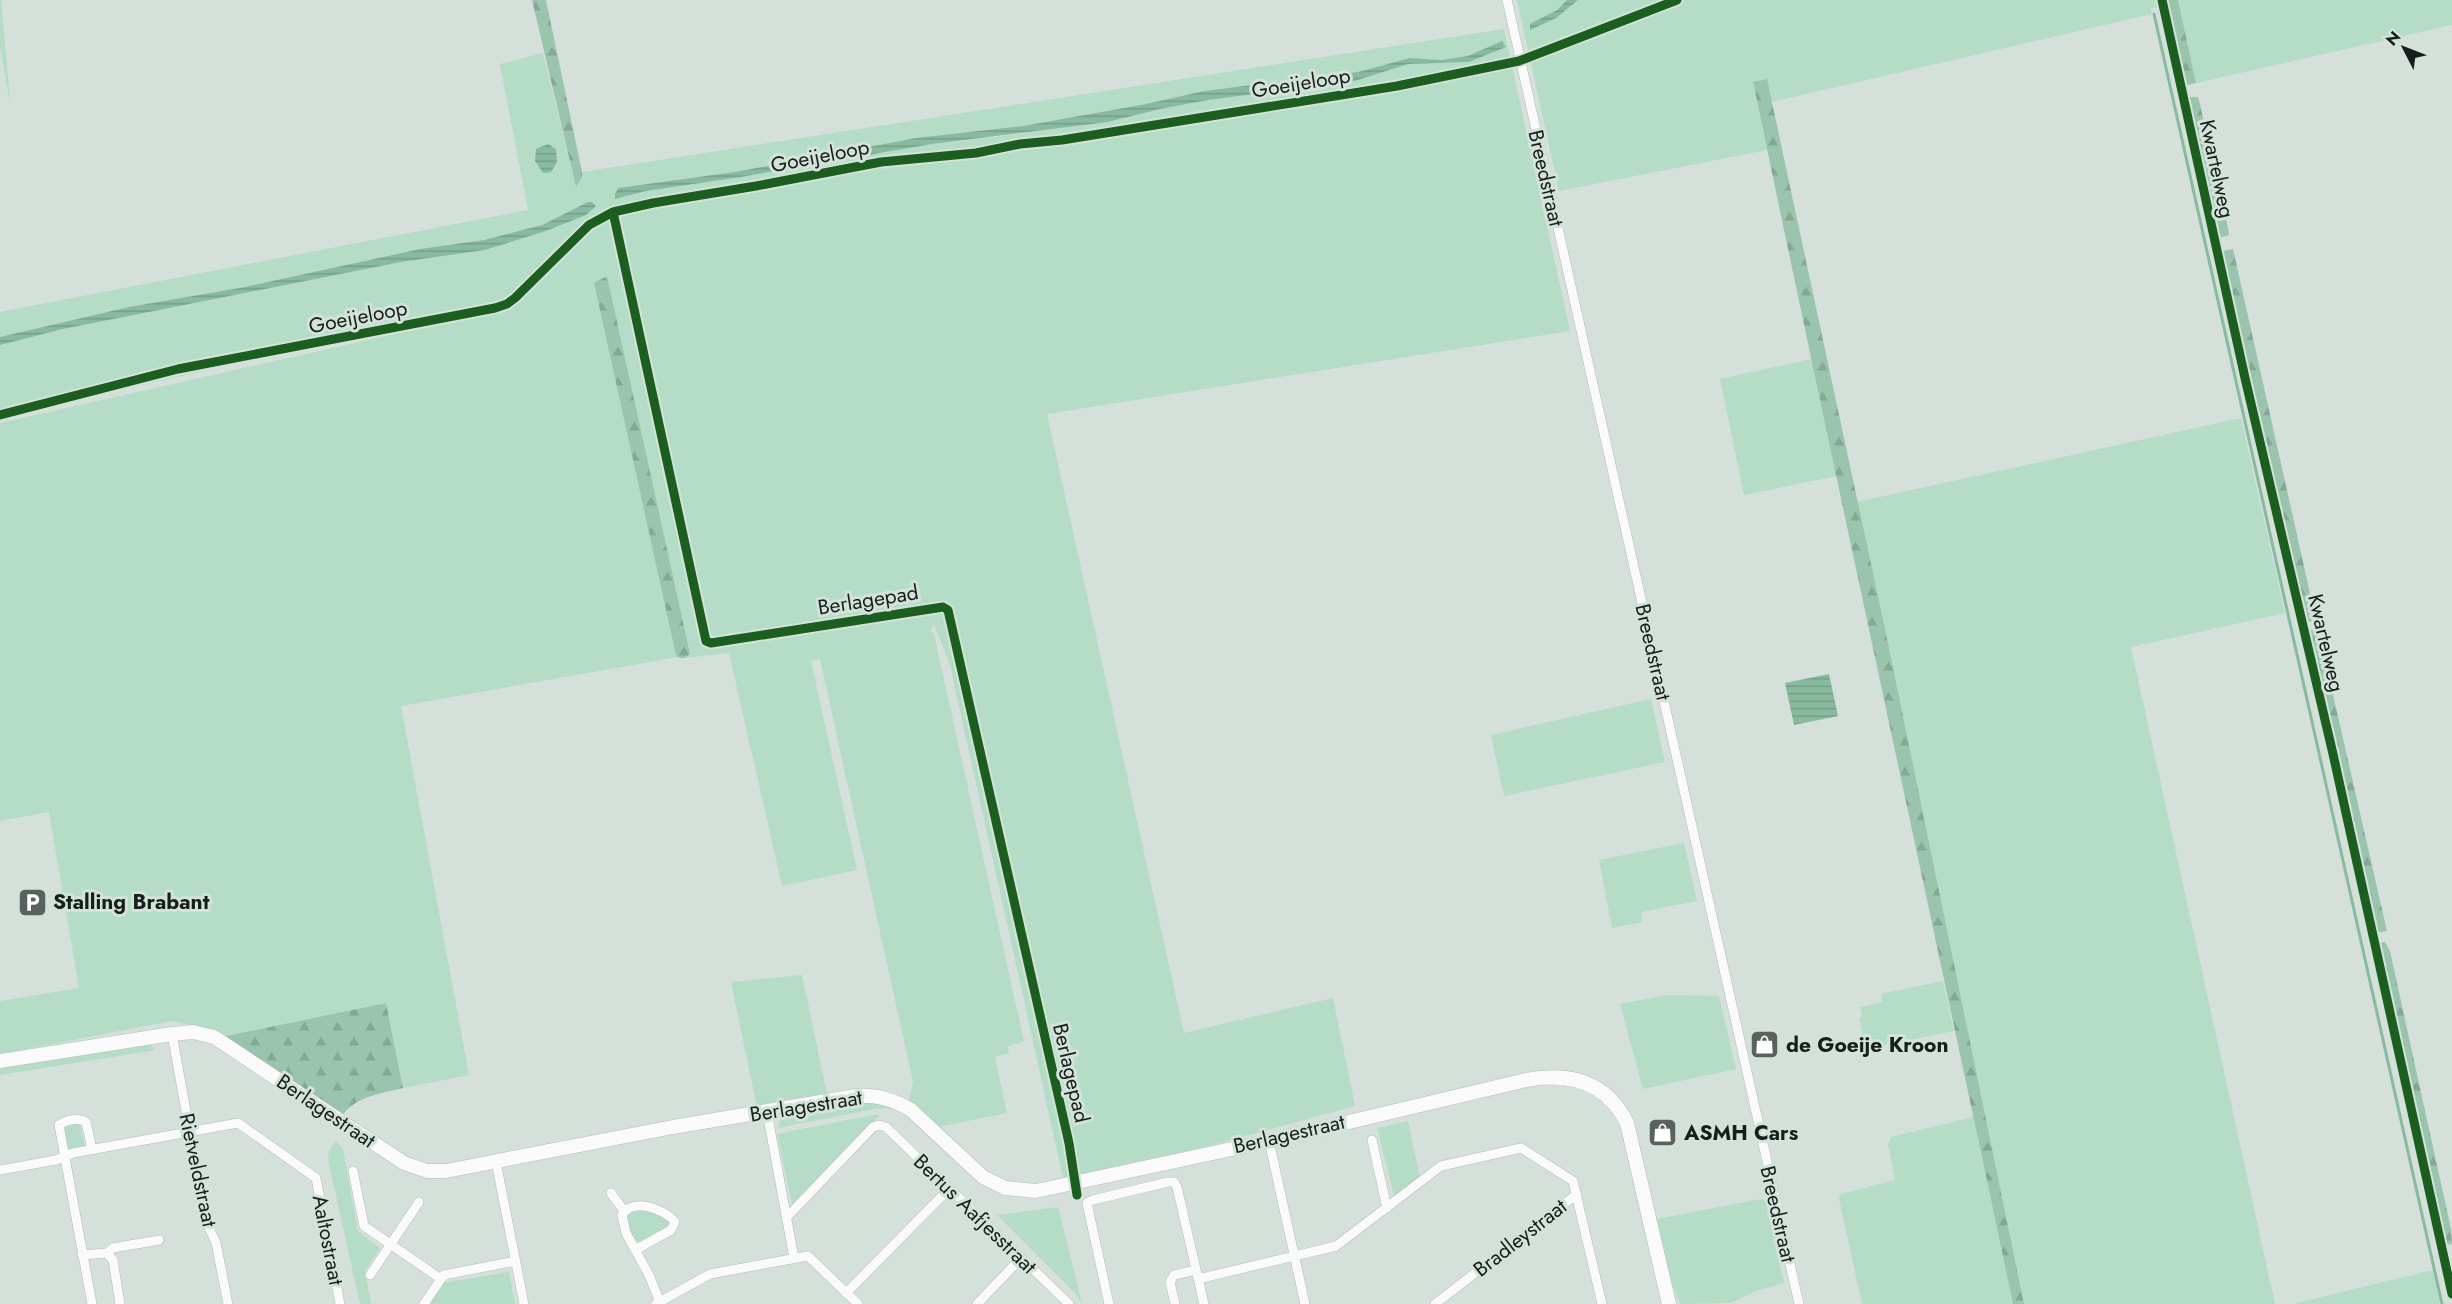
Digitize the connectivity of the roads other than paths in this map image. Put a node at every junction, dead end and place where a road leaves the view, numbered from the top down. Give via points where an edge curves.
1 (1506, 0) edge
2 (2162, 0) edge
3 (172, 1034) junction
4 (0, 1061) edge
5 (768, 1112) junction
6 (189, 1131) junction
7 (1372, 1140) dead end
8 (1269, 1141) junction
9 (92, 1149) junction
10 (64, 1156) junction
11 (496, 1162) junction
12 (0, 1170) edge
13 (353, 1171) dead end
14 (949, 1189) junction
15 (611, 1193) dead end
16 (1576, 1194) junction
17 (419, 1202) dead end
18 (1387, 1208) junction
19 (624, 1211) junction
20 (787, 1217) junction
21 (159, 1240) dead end
22 (390, 1244) junction
23 (635, 1250) junction
24 (108, 1253) junction
25 (82, 1255) junction
26 (1294, 1256) junction
27 (794, 1258) junction
28 (1021, 1258) junction
29 (516, 1261) junction
30 (1197, 1274) junction
31 (370, 1275) dead end
32 (441, 1279) junction
33 (846, 1293) junction
34 (2452, 1294) edge
35 (662, 1302) edge
36 (92, 1304) edge
37 (120, 1304) edge
38 (228, 1304) edge
39 (340, 1304) edge
40 (424, 1304) edge
41 (524, 1304) edge
42 (858, 1304) edge
43 (977, 1304) edge
44 (1069, 1304) edge
45 (1109, 1304) edge
46 (1175, 1304) edge
47 (1204, 1304) edge
48 (1305, 1304) edge
49 (1435, 1304) edge
50 (1602, 1304) edge
51 (1670, 1304) edge
52 (1799, 1304) edge

1 - 52 street, Breedstraat
2 - 34 street, Kwartelweg
3 - 4 street, Berlagestraat
3 - 6 street, Rietveldstraat
3 - 11 street, Berlagestraat via 193,1032 214,1037 372,1144 416,1169 446,1172
5 - 8 street, Berlagestraat via 856,1096 888,1099 911,1110 983,1177 1020,1190 1050,1188
5 - 11 street, Berlagestraat
5 - 20 street
6 - 9 street, Aaltostraat
6 - 38 street, Rietveldstraat via 206,1221 216,1243
6 - 39 street, Aaltostraat via 238,1123 314,1176
7 - 18 street
8 - 26 street
8 - 51 street, Berlagestraat via 1537,1078 1580,1080 1604,1094 1627,1122
9 - 10 street, Aaltostraat
9 - 10 street via 86,1122 63,1122 59,1130
10 - 12 street, Aaltostraat
10 - 25 street
11 - 29 street
13 - 22 street via 364,1226
14 - 20 street, Bertus Aafjesstraat via 879,1125
14 - 28 street, Bertus Aafjesstraat
14 - 33 street
15 - 19 street
16 - 18 street via 1573,1181 1521,1148 1441,1167
16 - 49 street, Bradleystraat
16 - 50 street
17 - 22 street
18 - 26 street via 1336,1246
19 - 23 street via 623,1227
19 - 23 street via 639,1206 653,1208 675,1222 671,1230
20 - 27 street
21 - 24 street via 113,1248
22 - 31 street
22 - 32 street
23 - 35 street
24 - 25 street
24 - 37 street via 113,1260
25 - 36 street
26 - 30 street
26 - 48 street
27 - 33 street via 808,1256
27 - 35 street via 710,1274
28 - 43 street
28 - 44 street, Bertus Aafjesstraat
29 - 32 street via 444,1275
29 - 41 street
30 - 45 street via 1174,1182 1093,1200 1087,1203
30 - 46 street via 1174,1275 1170,1282
30 - 47 street
32 - 40 street
33 - 42 street

